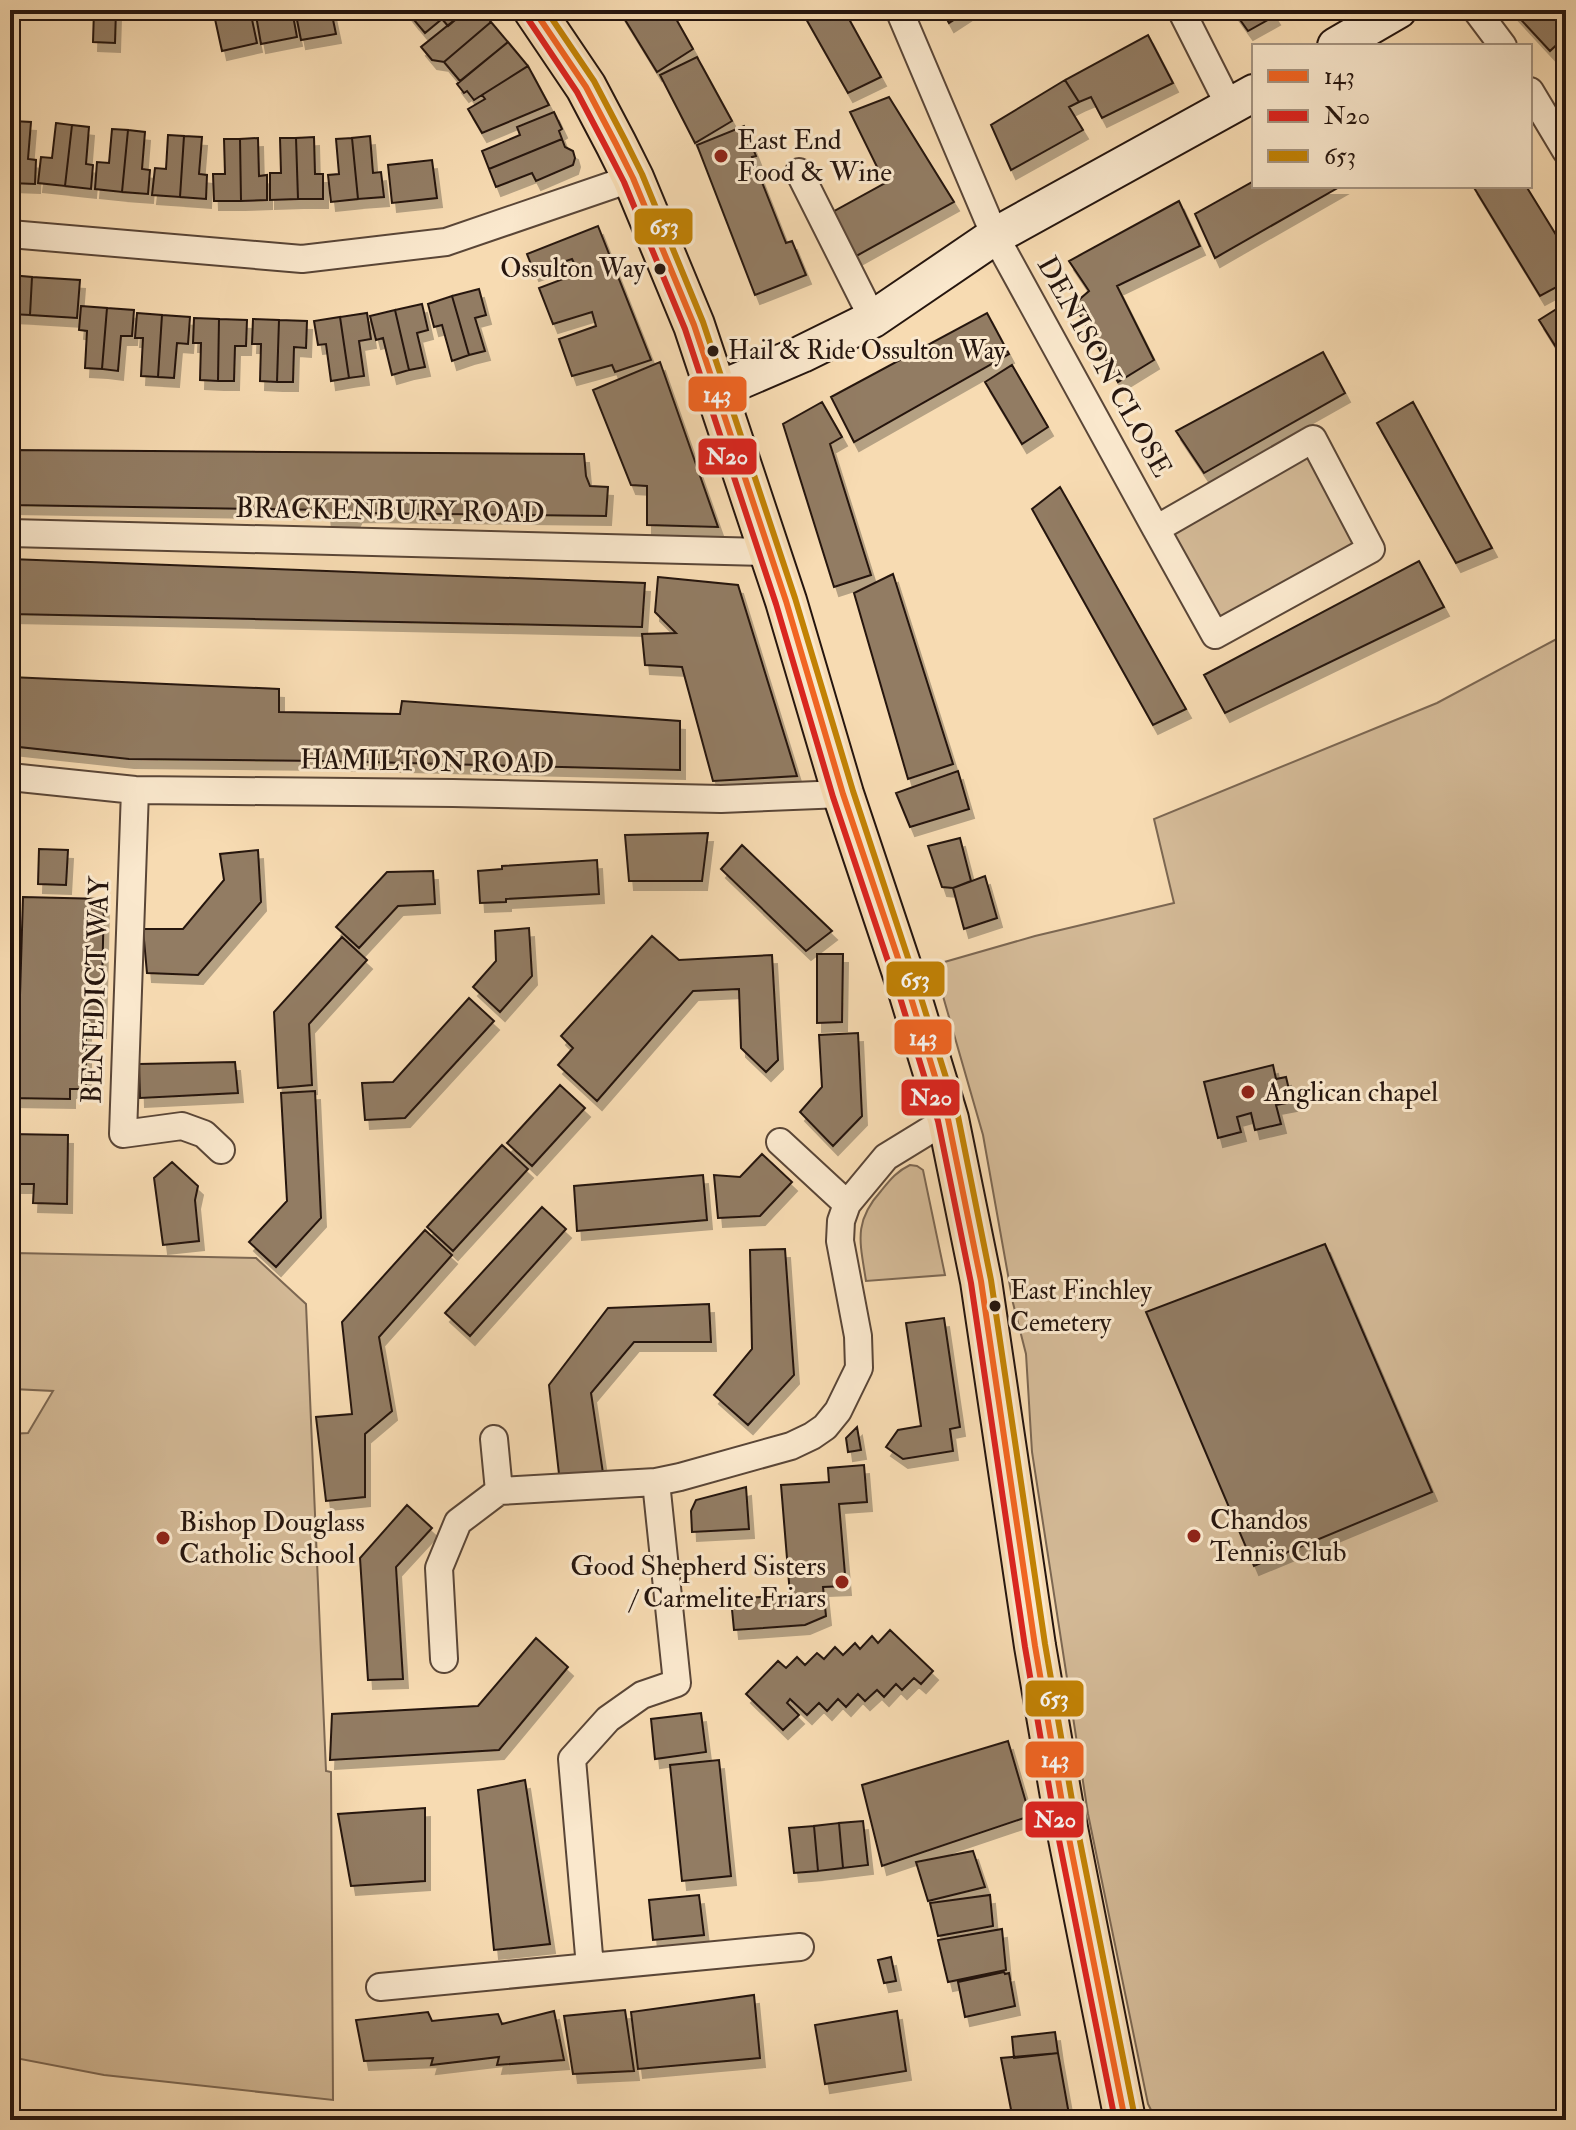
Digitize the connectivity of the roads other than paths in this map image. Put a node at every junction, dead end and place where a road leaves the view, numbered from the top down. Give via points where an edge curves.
1 (534, 10) edge
2 (899, 10) edge
3 (1181, 10) edge
4 (1398, 10) edge
5 (1476, 10) edge
6 (1339, 44) edge
7 (1502, 44) edge
8 (1532, 94) edge
9 (1242, 100) edge
10 (1566, 151) edge
11 (799, 172) dead end
12 (633, 178) junction
13 (10, 234) edge
14 (995, 236) junction
15 (873, 319) junction
16 (716, 391) junction
17 (1156, 529) junction
18 (10, 533) edge
19 (768, 552) junction
20 (10, 777) edge
21 (135, 790) junction
22 (843, 794) junction
23 (948, 1119) junction
24 (780, 1142) dead end
25 (221, 1150) dead end
26 (847, 1204) junction
27 (494, 1439) dead end
28 (656, 1482) junction
29 (499, 1491) junction
30 (444, 1659) dead end
31 (800, 1947) dead end
32 (590, 1967) junction
33 (380, 1987) dead end
34 (1125, 2120) edge

1 - 12 main road via 586,87
2 - 14 street, DENISON CLOSE
3 - 9 street
4 - 6 street
5 - 7 street
8 - 10 street
9 - 14 street
11 - 15 street
12 - 13 street via 446,242 302,259
12 - 16 main road
14 - 15 street
14 - 17 street, DENISON CLOSE
15 - 16 street
16 - 19 main road
17 - 17 street, DENISON CLOSE via 1215,635 1371,549 1313,439
18 - 19 street, BRACKENBURY ROAD
19 - 22 main road
20 - 21 street, HAMILTON ROAD
21 - 22 street, HAMILTON ROAD via 721,799
21 - 25 street, BENEDICT WAY via 123,1134 182,1126 204,1134
22 - 23 main road
23 - 26 street via 886,1157
23 - 34 main road via 981,1281 1063,1808
24 - 26 street
26 - 28 street via 840,1241 859,1368 838,1411 825,1427 791,1446
27 - 29 street
28 - 29 street
28 - 32 street via 677,1683 630,1703 572,1759
29 - 30 street via 458,1522 439,1568
31 - 32 street
32 - 33 street

